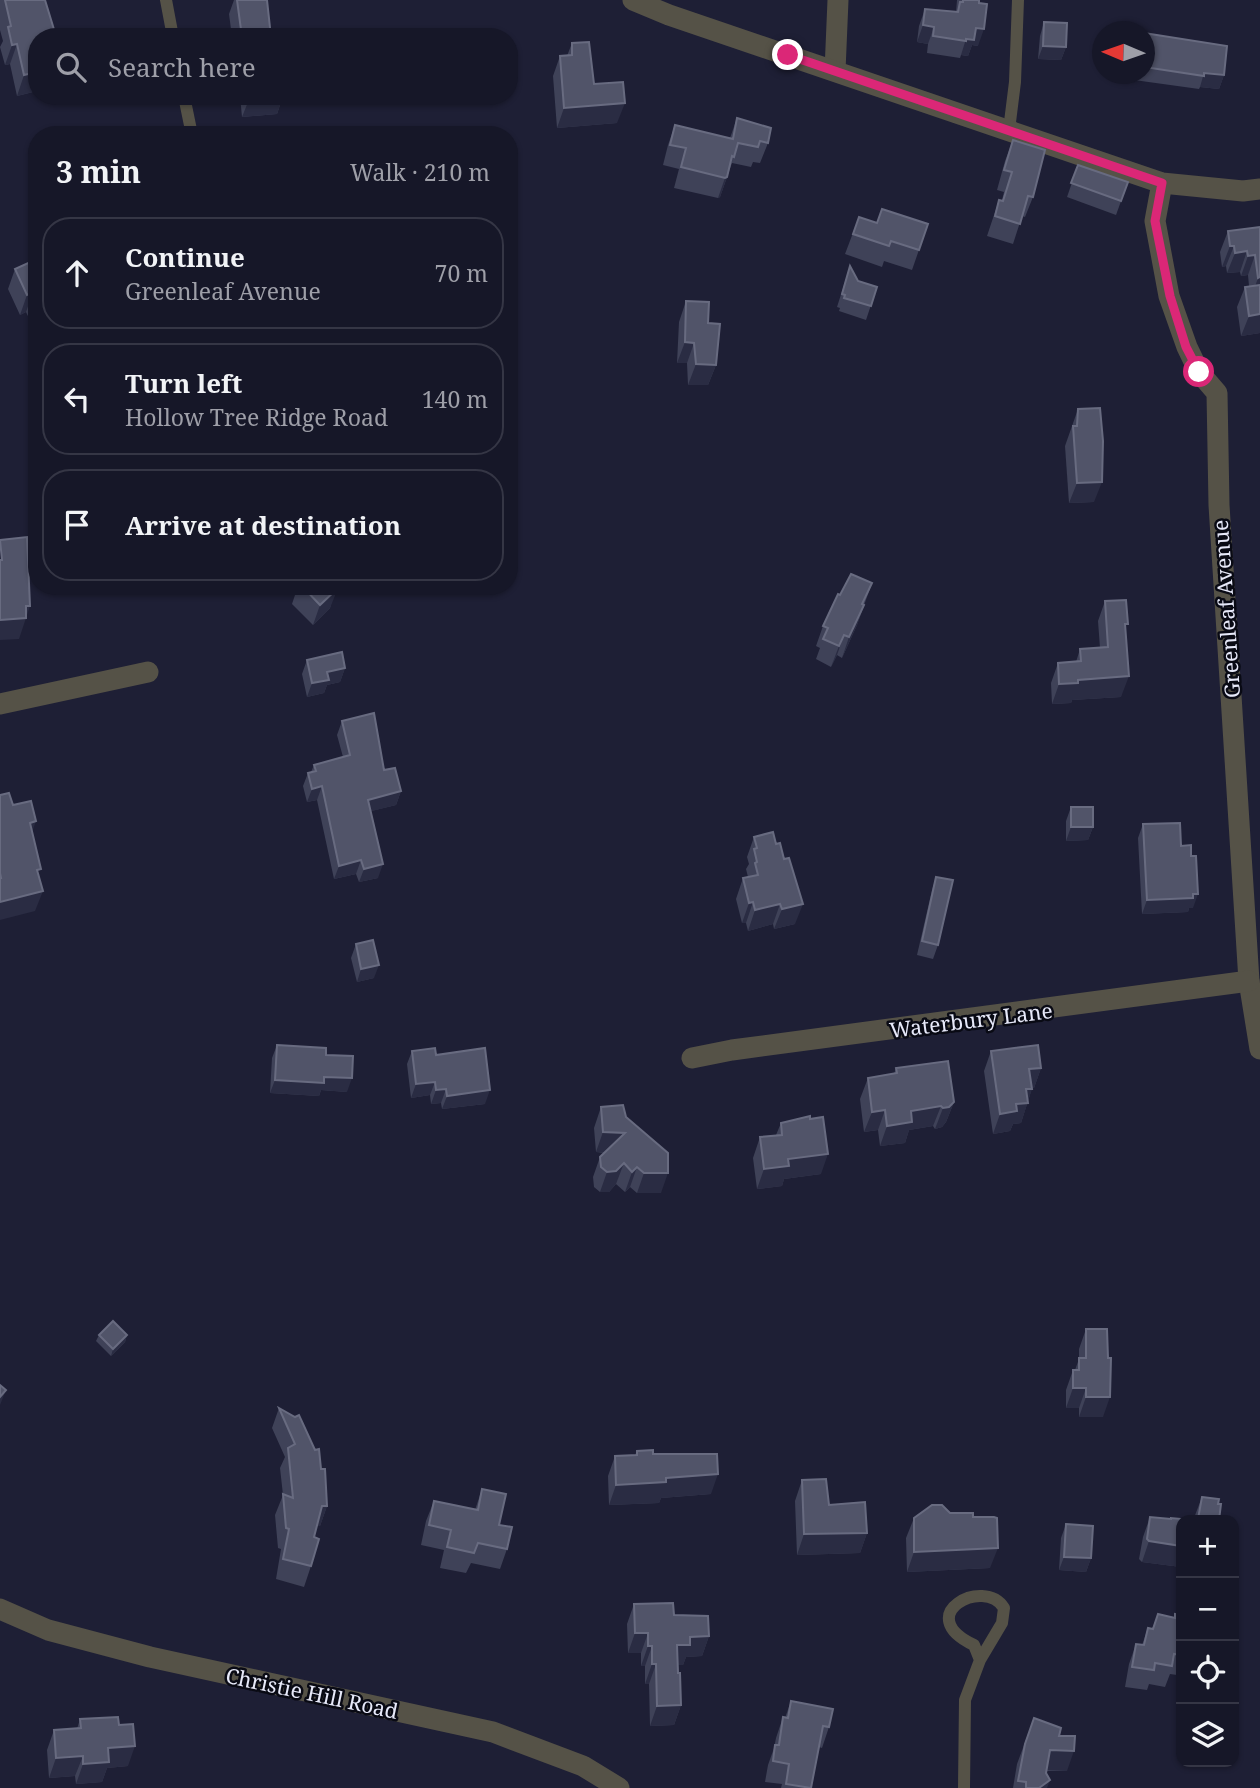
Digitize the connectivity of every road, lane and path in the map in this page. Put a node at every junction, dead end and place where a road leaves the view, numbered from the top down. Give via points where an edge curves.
1 (166, 0) edge
2 (633, 0) edge
3 (838, 0) edge
4 (1018, 0) edge
5 (171, 28) edge
6 (835, 71) junction
7 (186, 105) edge
8 (190, 126) edge
9 (1009, 131) junction
10 (1162, 183) junction
11 (1260, 190) edge
12 (148, 672) dead end
13 (0, 704) edge
14 (1249, 981) junction
15 (1260, 1049) edge
16 (692, 1058) dead end
17 (0, 1609) edge
18 (980, 1660) junction
19 (619, 1788) edge
20 (964, 1788) edge

1 - 5 lane
2 - 6 street
3 - 6 street
4 - 9 lane
6 - 9 street
7 - 8 lane
9 - 10 street
10 - 11 street
10 - 14 street, Greenleaf Avenue via 1155,221 1170,296 1186,347 1217,393 1220,518
12 - 13 street
14 - 15 street, Greenleaf Avenue
14 - 16 street, Waterbury Lane
17 - 19 street, Christie Hill Road via 48,1630 150,1657 493,1732 583,1766
18 - 18 lane via 1002,1623 1004,1608 1000,1602 979,1596 959,1601 948,1617 954,1633 974,1645
18 - 20 lane via 965,1700

